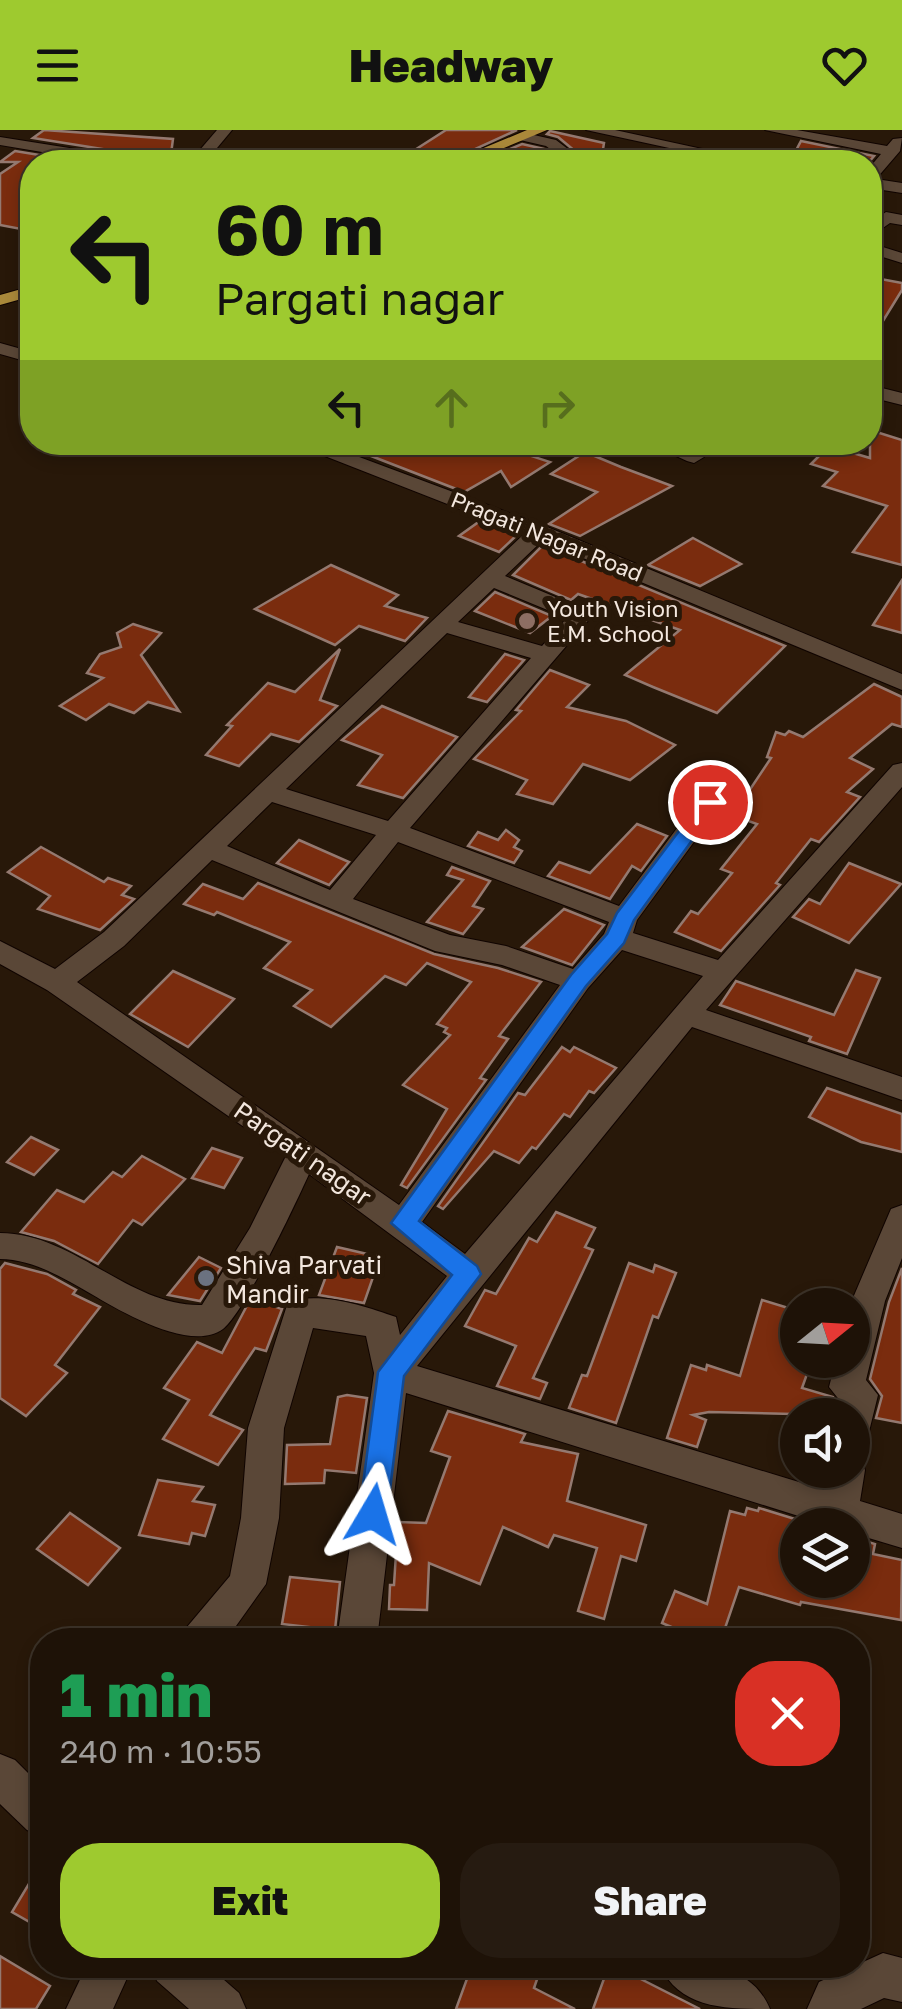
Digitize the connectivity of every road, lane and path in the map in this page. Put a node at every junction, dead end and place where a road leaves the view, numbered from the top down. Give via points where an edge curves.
1 (225, 130) edge
2 (593, 130) edge
3 (772, 130) edge
4 (533, 133) edge
5 (0, 141) edge
6 (899, 143) edge
7 (54, 150) edge
8 (207, 150) dead end
9 (489, 150) edge
10 (561, 150) edge
11 (694, 150) edge
12 (882, 165) edge
13 (334, 455) edge
14 (689, 455) edge
15 (694, 457) dead end
16 (539, 532) junction
17 (490, 578) junction
18 (440, 624) junction
19 (546, 655) junction
20 (902, 683) edge
21 (902, 771) edge
22 (265, 791) junction
23 (710, 802) dead end
24 (393, 831) junction
25 (207, 848) junction
26 (335, 904) junction
27 (620, 928) junction
28 (0, 951) edge
29 (726, 973) junction
30 (578, 981) junction
31 (56, 983) junction
32 (686, 1014) junction
33 (902, 1089) edge
34 (302, 1152) junction
35 (902, 1218) edge
36 (404, 1223) junction
37 (0, 1246) edge
38 (468, 1274) junction
39 (391, 1372) junction
40 (859, 1398) edge
41 (837, 1508) edge
42 (870, 1520) edge
43 (902, 1532) edge
44 (211, 1628) edge
45 (359, 1628) edge
46 (0, 1776) edge
47 (30, 1804) edge
48 (104, 1978) edge
49 (188, 1978) edge
50 (701, 1978) edge
51 (902, 1980) edge
52 (88, 2009) edge
53 (223, 2009) edge
54 (747, 2009) edge
55 (830, 2009) edge

1 - 8 street
2 - 11 street
3 - 6 street
4 - 9 main road
4 - 10 street
5 - 7 street
6 - 12 street
13 - 16 street, Pragati Nagar Road
14 - 15 street
16 - 17 street
16 - 20 street, Pragati Nagar Road
17 - 18 street
17 - 19 street via 581,616
18 - 19 street
18 - 22 street
19 - 24 street
21 - 29 street
22 - 24 street
22 - 25 street
23 - 27 street
24 - 26 street
24 - 27 street
25 - 26 street
25 - 31 street via 114,939
26 - 30 street
27 - 29 street
27 - 30 street
28 - 31 street, Pargati nagar
29 - 32 street
30 - 36 street
31 - 34 street, Pargati nagar
32 - 33 street
32 - 38 street
34 - 36 street, Pargati nagar
34 - 37 street via 265,1234 211,1319 177,1320 20,1246
35 - 40 street via 868,1301 847,1387
36 - 38 street, Pargati nagar
38 - 39 street
39 - 41 street
39 - 44 street via 384,1327 300,1312 266,1428 247,1584
39 - 45 street
42 - 43 street
46 - 47 street
48 - 52 street
49 - 53 street
50 - 54 street
51 - 55 street via 884,1975 835,1998

